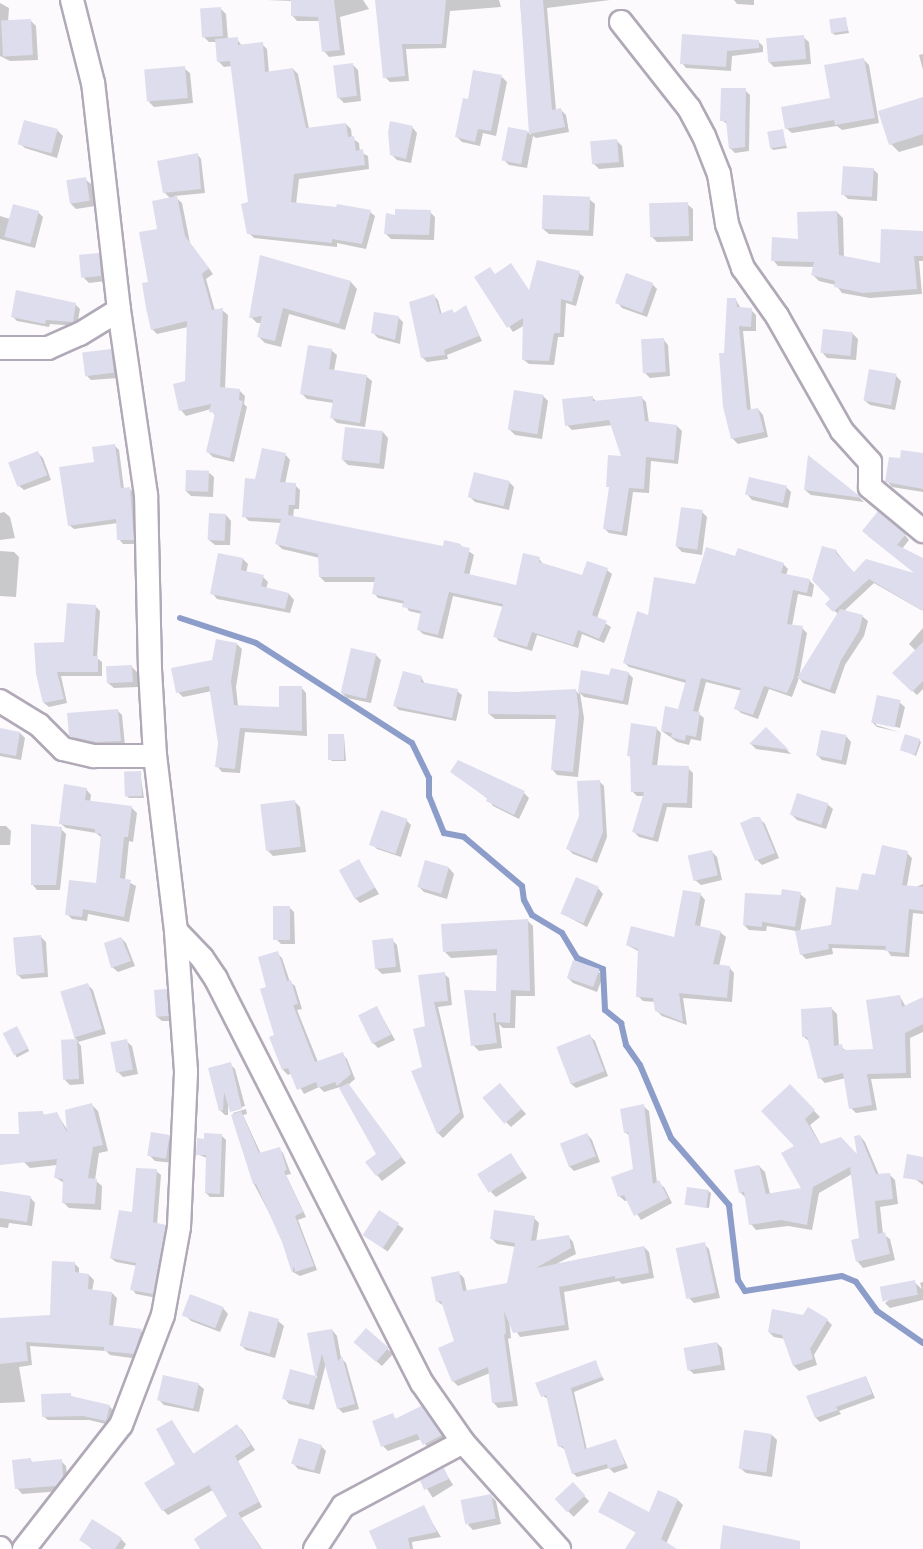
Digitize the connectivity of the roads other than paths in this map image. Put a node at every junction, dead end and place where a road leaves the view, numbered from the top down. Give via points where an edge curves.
1 (72, 0) edge
2 (621, 22) dead end
3 (119, 310) junction
4 (0, 348) edge
5 (923, 531) edge
6 (0, 701) edge
7 (155, 756) junction
8 (176, 932) junction
9 (463, 1442) junction
10 (24, 1549) edge
11 (315, 1549) edge
12 (559, 1549) edge

1 - 3 street via 93,83
2 - 5 street via 689,108 704,136 719,174 727,224 743,268 777,316 842,430 870,462 870,487
3 - 4 street via 48,348
3 - 7 street via 146,495
6 - 7 street via 39,725 63,749 94,756
7 - 8 street
8 - 9 street via 216,979 422,1383
8 - 10 street via 186,1071 179,1227 163,1315 121,1425
9 - 11 street via 344,1506
9 - 12 street

